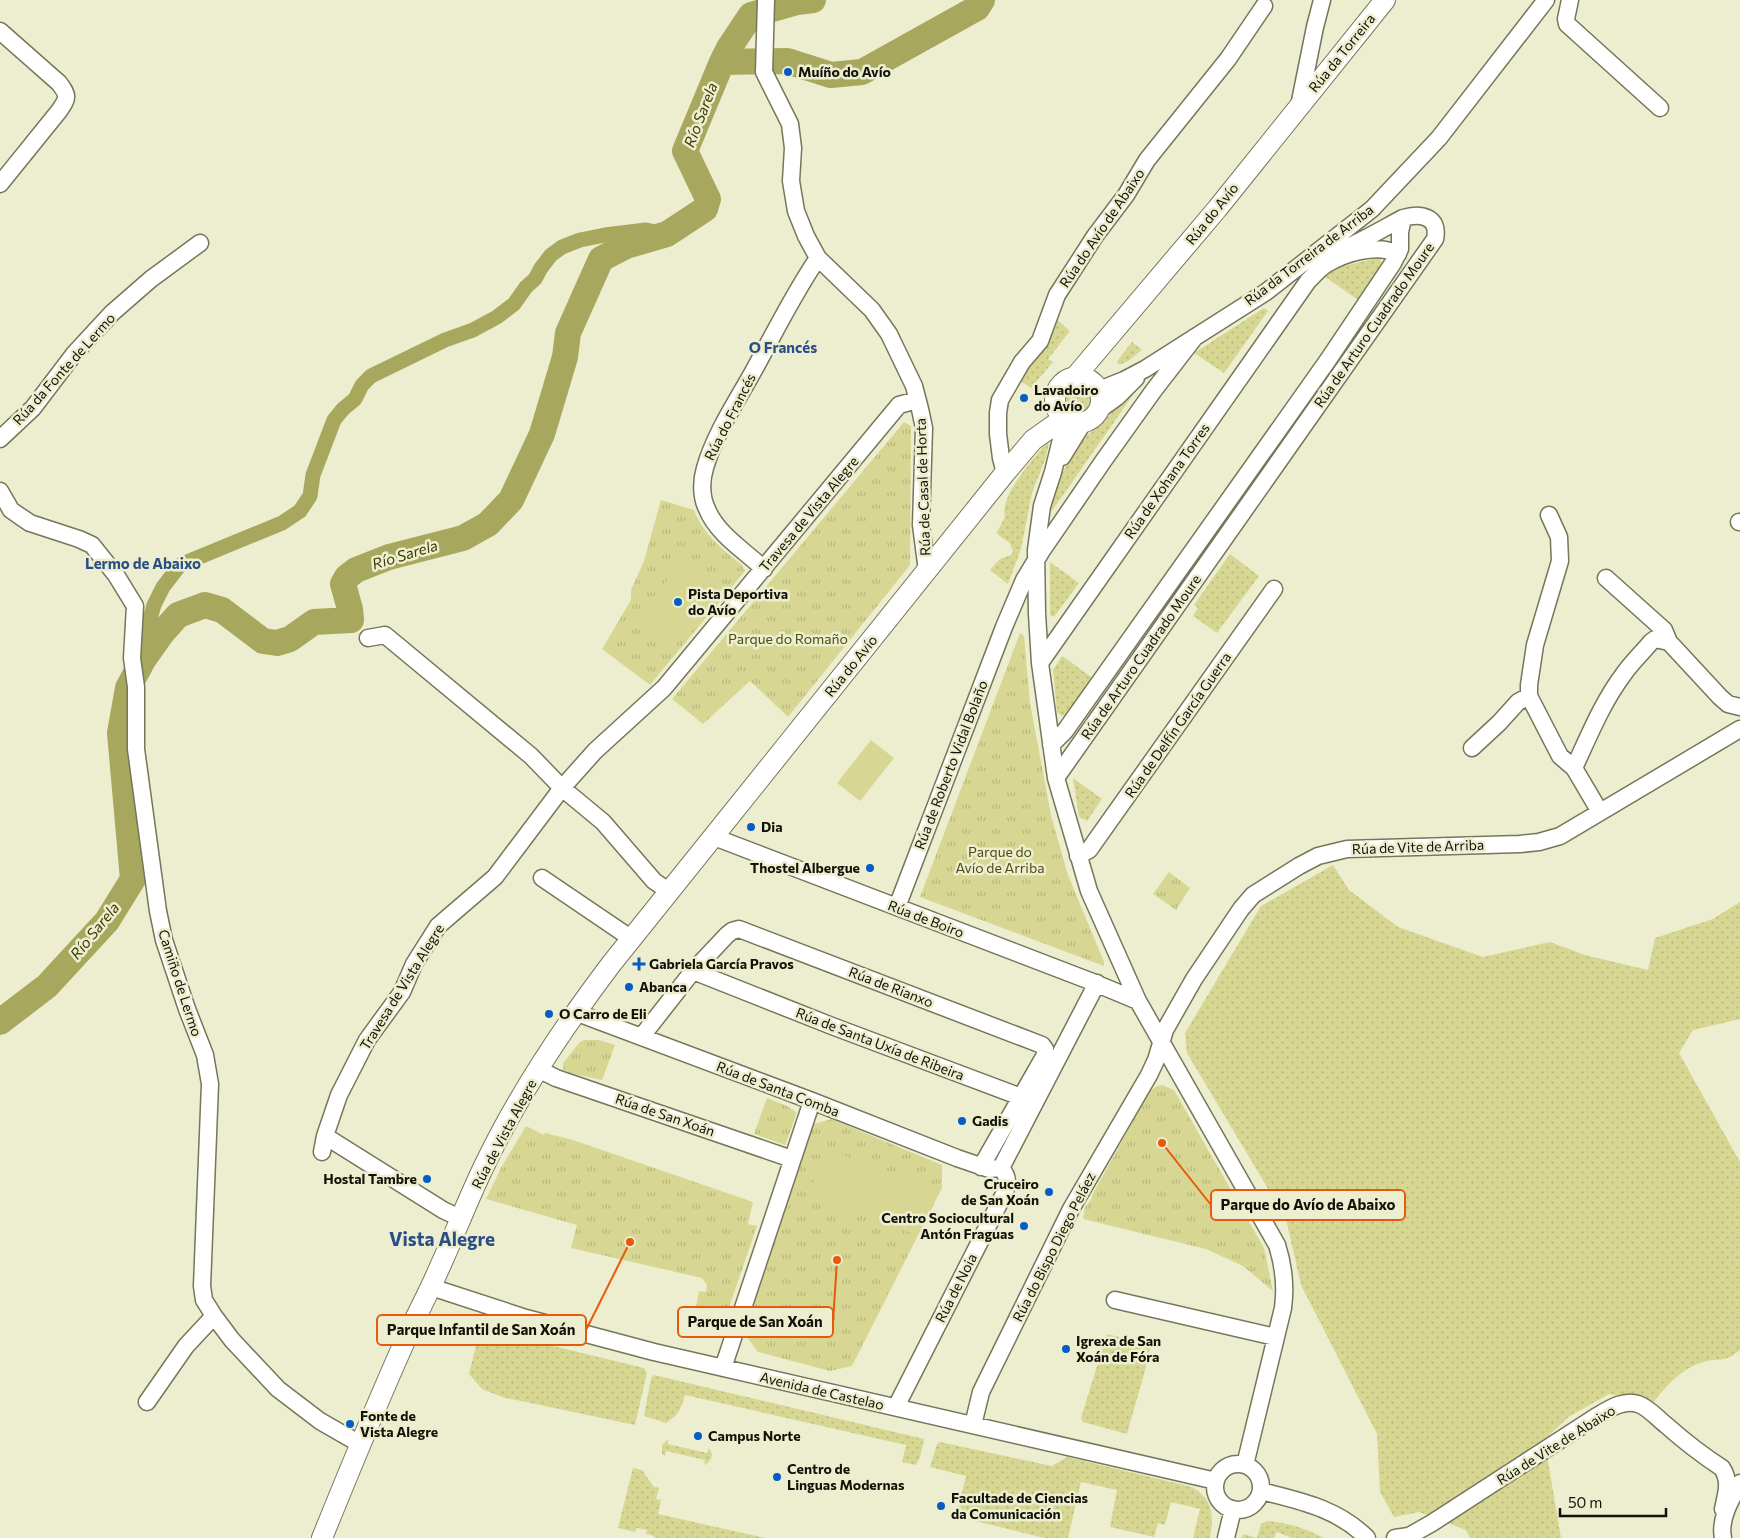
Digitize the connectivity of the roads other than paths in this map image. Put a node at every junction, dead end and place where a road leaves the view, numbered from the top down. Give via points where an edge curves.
1 (766, 0) edge
2 (1322, 0) edge
3 (1385, 0) edge
4 (1546, 0) edge
5 (1570, 0) edge
6 (1264, 6) dead end
7 (0, 31) edge
8 (1299, 106) junction
9 (1660, 108) dead end
10 (0, 184) edge
11 (1403, 218) junction
12 (200, 243) dead end
13 (1398, 254) junction
14 (818, 258) junction
15 (1305, 262) junction
16 (1308, 282) junction
17 (1266, 292) junction
18 (1295, 299) junction
19 (1195, 337) junction
20 (1147, 368) junction
21 (1089, 383) junction
22 (1154, 390) junction
23 (918, 400) junction
24 (1099, 410) junction
25 (1067, 415) junction
26 (0, 440) edge
27 (1005, 473) junction
28 (0, 491) edge
29 (1548, 515) dead end
30 (1037, 560) junction
31 (764, 569) junction
32 (927, 571) junction
33 (1606, 578) dead end
34 (1274, 589) dead end
35 (1037, 614) junction
36 (1006, 622) junction
37 (368, 638) dead end
38 (1669, 642) junction
39 (1040, 663) junction
40 (1529, 696) junction
41 (1740, 707) edge
42 (1740, 729) edge
43 (1051, 745) junction
44 (1472, 748) dead end
45 (1574, 768) junction
46 (1056, 778) junction
47 (562, 788) junction
48 (1600, 812) junction
49 (714, 838) junction
50 (1078, 856) junction
51 (542, 878) dead end
52 (670, 892) junction
53 (896, 907) junction
54 (632, 939) junction
55 (693, 971) junction
56 (1097, 983) junction
57 (1138, 1001) junction
58 (575, 1012) junction
59 (642, 1036) junction
60 (1162, 1044) junction
61 (538, 1069) junction
62 (1149, 1075) junction
63 (1182, 1080) junction
64 (1021, 1097) junction
65 (812, 1101) junction
66 (325, 1136) junction
67 (322, 1152) dead end
68 (792, 1159) junction
69 (981, 1167) junction
70 (1000, 1168) junction
71 (462, 1219) junction
72 (431, 1287) junction
73 (1115, 1300) dead end
74 (214, 1316) junction
75 (1275, 1337) junction
76 (722, 1368) junction
77 (147, 1402) dead end
78 (896, 1408) junction
79 (973, 1425) junction
80 (360, 1444) junction
81 (1245, 1465) junction
82 (1216, 1481) junction
83 (1740, 1483) edge
84 (1261, 1490) junction
85 (1233, 1509) junction
86 (1726, 1512) junction
87 (322, 1538) edge
88 (1226, 1538) edge
89 (1367, 1538) edge
90 (1395, 1538) edge
91 (1723, 1538) edge

1 - 14 street, Rúa de Casal de Horta via 765,74 790,124 794,203
2 - 8 street
3 - 8 main road, Rúa da Torreira
4 - 15 street, Rúa da Torreira de Arriba via 1439,138 1372,209
5 - 9 street via 1567,24
6 - 27 street, Rúa do Avío de Abaixo via 1228,59 1147,160 1057,295 1040,341 1022,362 1000,400 998,434
7 - 10 street via 59,83 65,91 66,100
8 - 21 main road, Rúa do Avío via 1124,321
11 - 13 street, Rúa de Arturo Cuadrado Moure
11 - 15 street via 1334,253
11 - 46 street, Rúa de Arturo Cuadrado Moure via 1416,215 1428,219 1435,231 1434,239
12 - 26 street, Rúa da Fonte de Lermo via 112,313 74,354 33,408
13 - 16 street, Rúa de Xohana Torres via 1385,250 1365,251 1340,257 1323,266
13 - 43 street, Rúa de Arturo Cuadrado Moure via 1328,360 1065,731
14 - 23 street, Rúa de Casal de Horta via 878,316 902,359
14 - 31 street, Rúa do Francés via 718,436 702,484 706,509 715,523
15 - 16 street
15 - 17 street, Rúa da Torreira de Arriba
16 - 18 street, Rúa de Xohana Torres
17 - 18 street
17 - 19 street, Rúa da Torreira de Arriba
18 - 39 street, Rúa de Xohana Torres
19 - 20 street, Rúa da Torreira de Arriba
19 - 22 street, Rúa de Roberto Vidal Bolaño
20 - 21 street, Rúa da Torreira de Arriba via 1124,380
20 - 22 street via 1155,370 1158,376
20 - 24 street, Rúa da Torreira de Arriba
21 - 24 main road via 1101,401
21 - 25 main road via 1065,381 1059,387 1056,394
22 - 30 street, Rúa de Roberto Vidal Bolaño
23 - 31 street, Travesa de Vista Alegre via 899,405
23 - 32 street, Rúa de Casal de Horta via 924,428 922,525
24 - 25 main road via 1089,420
25 - 27 main road, Rúa do Avío via 1033,440
25 - 30 street via 1042,506
27 - 32 main road, Rúa do Avío
28 - 74 street, Camiño de Lermo via 11,510 30,523 92,545 135,606 132,658 136,687 136,749 158,911 164,940 209,1074 202,1286 204,1300
29 - 40 street via 1559,537 1560,561 1535,645
30 - 35 street
30 - 36 street, Rúa de Roberto Vidal Bolaño via 1024,580
31 - 47 street, Travesa de Vista Alegre via 664,688 594,751
32 - 49 main road, Rúa do Avío
33 - 38 street via 1664,630
34 - 50 street, Rúa de Delfín García Guerra via 1089,850
35 - 36 street via 1020,615
35 - 39 street
36 - 53 street, Rúa de Roberto Vidal Bolaño
37 - 47 street via 385,635 531,756
38 - 41 street via 1720,697 1728,704
38 - 45 street via 1655,639 1624,674 1596,720
39 - 43 street
40 - 44 street via 1518,702
40 - 45 street via 1560,756
42 - 48 street, Rúa de Vite de Arriba
43 - 46 street
45 - 48 street
46 - 50 street
47 - 52 street via 603,822 654,881
47 - 66 street, Travesa de Vista Alegre via 495,877 438,926 414,964 402,992 367,1040 339,1094
48 - 60 street, Rúa de Vite de Arriba via 1560,836 1539,842 1347,849 1311,859 1265,887 1241,909 1194,979 1165,1030
49 - 52 main road, Rúa do Avío
49 - 53 street, Rúa de Boiro
50 - 57 street via 1102,924
51 - 54 street
52 - 54 main road, Rúa de Vista Alegre
53 - 56 street, Rúa de Boiro
54 - 58 main road, Rúa de Vista Alegre
55 - 59 street
55 - 64 street, Rúa de Santa Uxía de Ribeira
55 - 64 street, Rúa de Rianxo via 732,931 740,929 760,936 1042,1045 1046,1052
56 - 57 street, Rúa de Boiro
56 - 70 street
57 - 60 street
58 - 59 street, Rúa de Santa Comba
58 - 61 main road, Rúa de Vista Alegre
59 - 65 street, Rúa de Santa Comba
60 - 62 street, Rúa do Bispo Diego Peláez
60 - 63 street
61 - 68 street, Rúa de San Xoán
61 - 71 main road, Rúa de Vista Alegre via 486,1162
62 - 63 street via 1170,1074
62 - 79 street, Rúa do Bispo Diego Peláez via 1071,1209 981,1392
63 - 75 street via 1277,1245 1285,1283
64 - 69 street
65 - 68 street
65 - 69 street, Rúa de Santa Comba
66 - 67 street, Travesa de Vista Alegre
66 - 71 street
68 - 76 street
69 - 70 street
70 - 78 street, Rúa de Noia via 1007,1178 1004,1194
71 - 72 main road, Rúa de Vista Alegre
72 - 76 street, Avenida de Castelao via 526,1318
72 - 80 main road, Rúa de Vista Alegre
73 - 75 street
74 - 77 street via 186,1346
74 - 80 street, Camiño de Lermo via 278,1389 320,1421
75 - 81 street
76 - 78 street, Avenida de Castelao
78 - 79 street, Avenida de Castelao
79 - 82 street, Avenida de Castelao
80 - 87 main road, Rúa de Vista Alegre
81 - 82 street via 1230,1465
81 - 84 street via 1259,1478
82 - 85 street via 1217,1496 1224,1505
83 - 86 street, Rúa de Vite de Abaixo
84 - 85 street via 1254,1504 1248,1508
84 - 89 street via 1329,1510 1351,1523
85 - 88 street
86 - 90 street, Rúa de Vite de Abaixo via 1723,1509 1728,1481 1722,1468 1646,1408 1629,1403 1597,1416 1409,1536
86 - 91 street, Rúa de Vite de Abaixo

